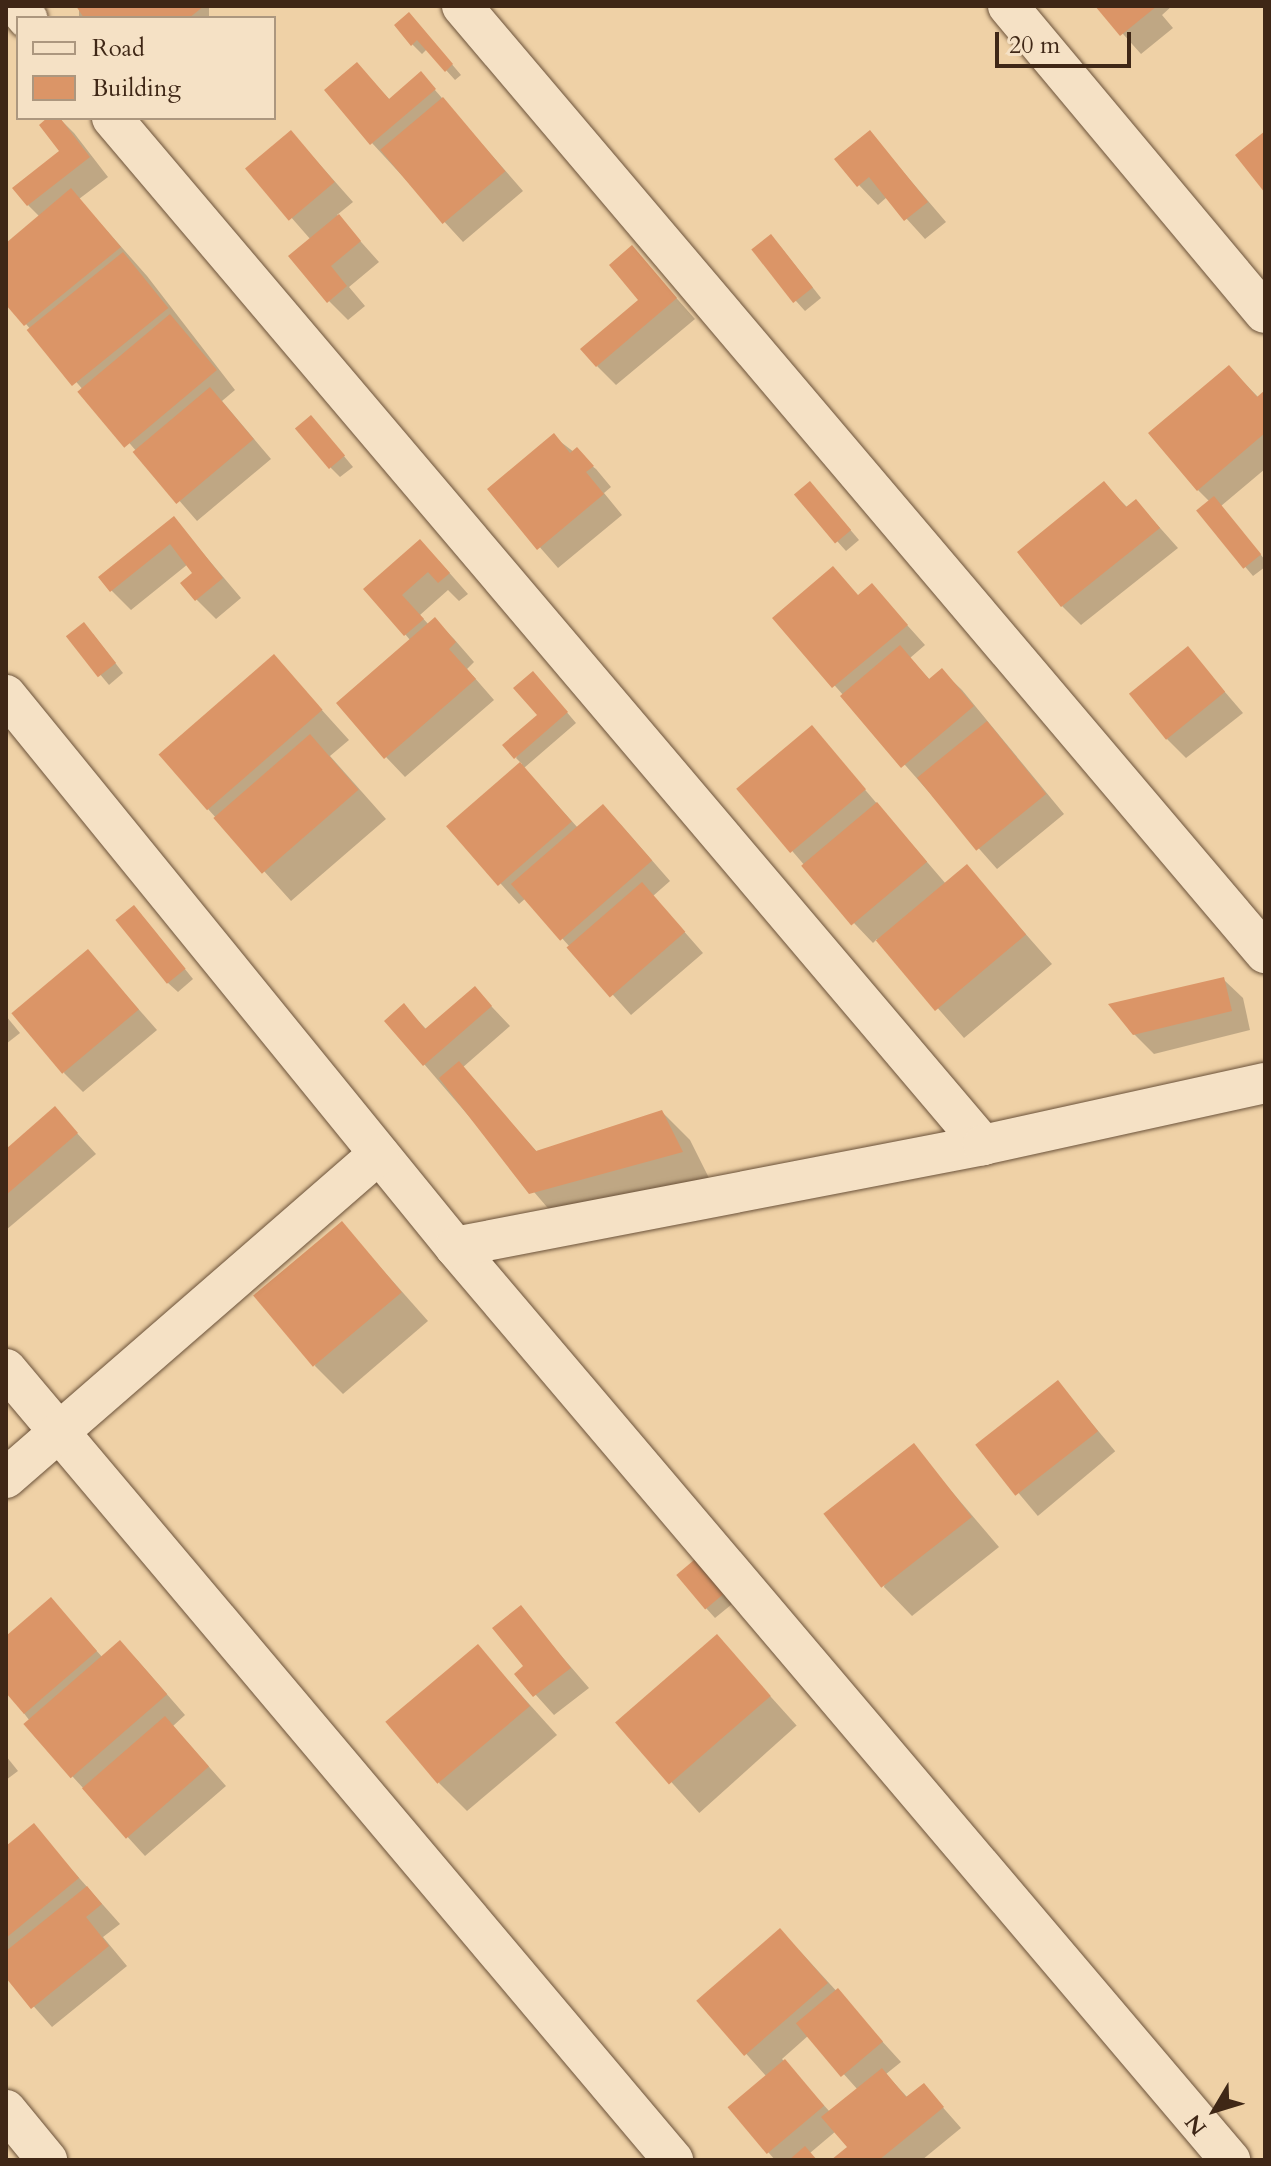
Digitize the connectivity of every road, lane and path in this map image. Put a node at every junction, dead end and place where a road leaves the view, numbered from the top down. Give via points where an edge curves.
1 (462, 6) edge
2 (1008, 6) edge
3 (114, 120) edge
4 (1265, 313) edge
5 (6, 695) edge
6 (1265, 953) edge
7 (1265, 1083) edge
8 (983, 1145) junction
9 (379, 1154) junction
10 (455, 1247) junction
11 (6, 1369) edge
12 (59, 1431) junction
13 (6, 1478) edge
14 (6, 2110) edge
15 (47, 2160) edge
16 (673, 2160) edge
17 (1230, 2160) edge

1 - 6 street
2 - 4 street
3 - 8 street
5 - 9 street
7 - 8 street
8 - 10 street
9 - 10 street
9 - 12 street
10 - 17 street
11 - 12 street
12 - 13 street
12 - 16 street
14 - 15 street

